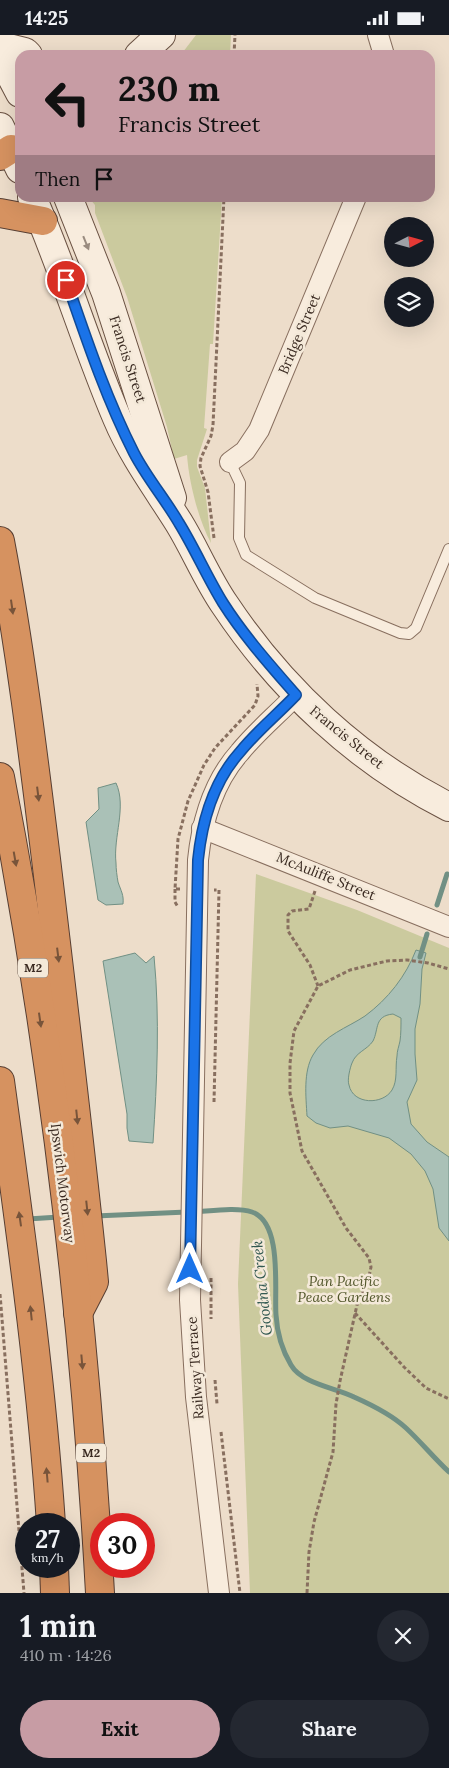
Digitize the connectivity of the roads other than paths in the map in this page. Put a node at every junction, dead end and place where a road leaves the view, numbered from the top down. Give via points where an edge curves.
1 (161, 35) edge
2 (181, 35) edge
3 (378, 35) edge
4 (0, 46) edge
5 (16, 50) edge
6 (144, 50) edge
7 (168, 50) edge
8 (382, 50) edge
9 (0, 55) edge
10 (15, 84) edge
11 (70, 202) edge
12 (354, 202) edge
13 (38, 209) edge
14 (0, 213) edge
15 (230, 462) joint
16 (180, 524) junction
17 (0, 541) edge
18 (449, 549) edge
19 (296, 695) junction
20 (0, 777) edge
21 (449, 807) edge
22 (202, 827) junction
23 (449, 927) edge
24 (0, 1081) edge
25 (71, 1160) junction
26 (50, 1513) edge
27 (54, 1578) edge
28 (55, 1593) edge
29 (100, 1593) edge
30 (219, 1593) edge

1 - 6 main road
2 - 7 main road
3 - 8 street
4 - 5 main road
9 - 10 main road
11 -> 16 main road, Francis Street via 106,293
12 - 15 street, Bridge Street via 258,430 245,451
13 - 14 highway
13 - 16 main road, Francis Street via 118,419 151,482
15 - 18 lane via 240,483 239,538 246,555 315,598 400,633 409,634 416,628
16 - 19 main road, Francis Street via 224,605
17 -> 25 highway via 32,746
19 - 21 main road, Francis Street via 380,765
19 - 22 street, Railway Terrace via 233,761 215,792
20 -> 25 highway, Ipswich Motorway / M2
22 - 23 street, McAuliffe Street
22 - 30 street, Railway Terrace via 198,860 190,1300 196,1397
26 -> 24 highway via 26,1267
25 -> 29 highway, Ipswich Motorway / M2 via 82,1261 78,1313 96,1508
27 - 28 highway

